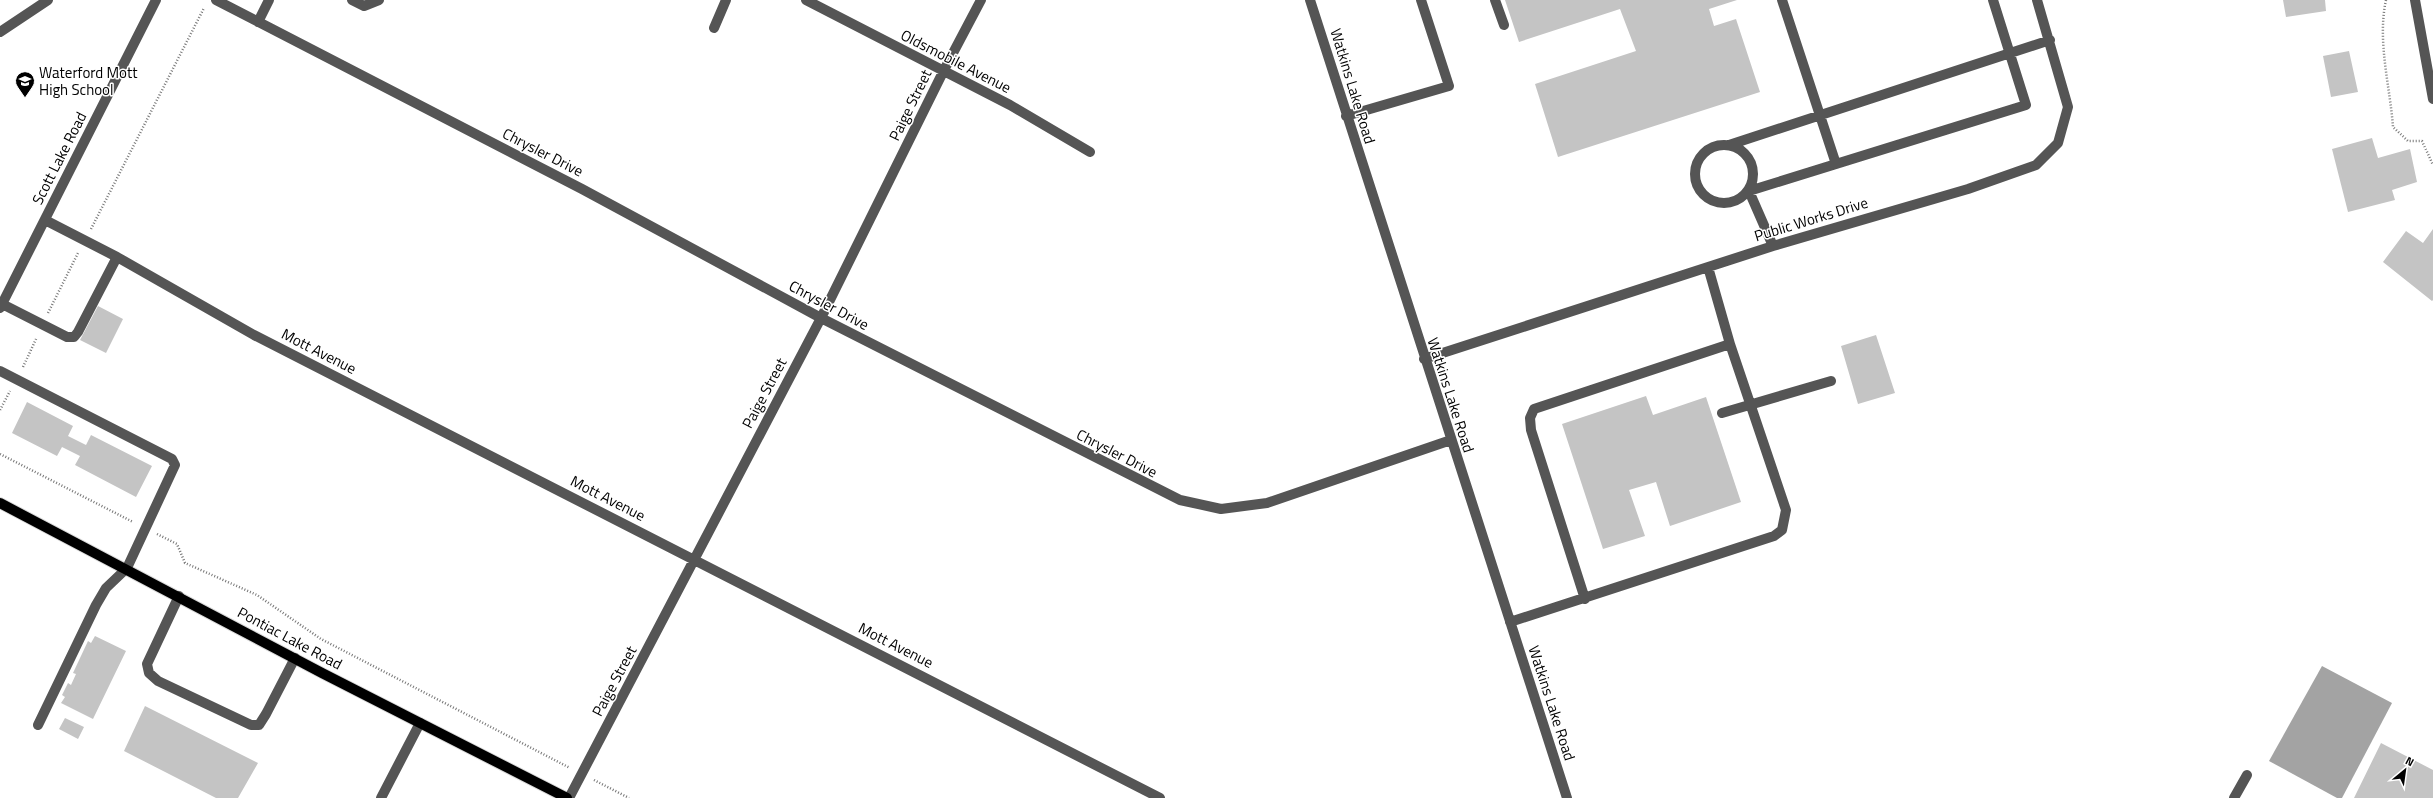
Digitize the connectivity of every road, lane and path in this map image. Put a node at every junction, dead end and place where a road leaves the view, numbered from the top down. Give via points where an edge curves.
1 (48, 0) edge
2 (156, 0) edge
3 (216, 0) edge
4 (269, 0) edge
5 (352, 0) edge
6 (379, 0) edge
7 (726, 0) edge
8 (806, 0) edge
9 (982, 0) edge
10 (1310, 0) edge
11 (1421, 0) edge
12 (1495, 0) edge
13 (1782, 0) edge
14 (1993, 0) edge
15 (2037, 0) edge
16 (2386, 0) edge
17 (2415, 0) edge
18 (204, 7) dead end
19 (258, 22) junction
20 (1504, 25) dead end
21 (714, 28) dead end
22 (0, 32) edge
23 (2050, 40) junction
24 (2009, 53) junction
25 (943, 72) junction
26 (2433, 99) edge
27 (1346, 116) junction
28 (1820, 117) junction
29 (1730, 145) junction
30 (1090, 152) dead end
31 (1836, 164) junction
32 (2433, 165) edge
33 (1749, 191) junction
34 (45, 220) junction
35 (85, 240) junction
36 (1773, 246) junction
37 (117, 257) junction
38 (1708, 267) junction
39 (1, 306) edge
40 (821, 318) junction
41 (42, 324) junction
42 (1730, 344) junction
43 (1424, 359) junction
44 (0, 371) edge
45 (17, 379) junction
46 (1831, 381) dead end
47 (1751, 405) junction
48 (0, 410) edge
49 (1722, 414) dead end
50 (1451, 440) junction
51 (0, 454) edge
52 (0, 503) edge
53 (146, 528) junction
54 (695, 560) junction
55 (127, 568) junction
56 (180, 596) junction
57 (1585, 599) junction
58 (1510, 622) junction
59 (295, 658) junction
60 (420, 723) junction
61 (38, 725) dead end
62 (570, 768) dead end
63 (2247, 775) dead end
64 (592, 779) dead end
65 (382, 798) edge
66 (568, 798) edge
67 (629, 798) edge
68 (1160, 798) edge
69 (1567, 798) edge
70 (2234, 798) edge

1 - 22 street
2 - 34 street, Scott Lake Road
3 - 19 street, Chrysler Drive
4 - 19 street
5 - 6 street via 364,6
7 - 21 street
8 - 25 street, Oldsmobile Avenue
9 - 25 street, Paige Street
10 - 27 street, Watkins Lake Road
11 - 27 street via 1449,86
12 - 20 street
13 - 28 street
14 - 24 street
15 - 23 street, Public Works Drive
16 - 32 path via 2382,19 2383,41 2393,127 2408,141 2422,141
17 - 26 street
18 - 35 path
19 - 40 street, Chrysler Drive via 582,189
23 - 24 street
23 - 36 street, Public Works Drive via 2068,107 2058,143 2036,165 1968,189
24 - 28 street
24 - 31 street via 2026,105
25 - 30 street, Oldsmobile Avenue via 1010,105
25 - 40 street, Paige Street
27 - 43 street, Watkins Lake Road
28 - 29 street
28 - 31 street
29 - 33 street via 1738,148 1751,162 1753,172
29 - 33 street via 1720,145 1703,154 1696,166 1696,181 1700,189 1714,201 1733,201
31 - 33 street
33 - 36 street
34 - 35 street, Mott Avenue
34 - 39 street, Scott Lake Road
35 - 37 street, Mott Avenue
35 - 41 path
36 - 38 street, Public Works Drive
37 - 41 street via 74,337 67,337
37 - 54 street, Mott Avenue via 254,335
38 - 42 street
38 - 43 street, Public Works Drive
39 - 41 street
40 - 50 street, Chrysler Drive via 1145,484 1180,500 1221,509 1267,503
40 - 54 street, Paige Street
41 - 45 path
42 - 47 street
42 - 57 street via 1534,409 1530,418 1531,430
43 - 50 street, Watkins Lake Road
44 - 45 street
45 - 48 path
45 - 53 street via 172,459 174,469
46 - 47 street
47 - 49 street
47 - 57 street via 1786,510 1782,530 1774,536
50 - 58 street, Watkins Lake Road
51 - 53 path
52 - 55 main road, Pontiac Lake Road
53 - 55 street
53 - 62 path via 177,544 185,563 257,595 321,639
54 - 66 street, Paige Street
54 - 68 street, Mott Avenue
55 - 56 main road, Pontiac Lake Road
55 - 61 street via 106,588 96,605
56 - 59 main road, Pontiac Lake Road
56 - 59 street via 148,664 149,673 158,681 251,725 258,725
57 - 58 street
58 - 69 street, Watkins Lake Road
59 - 60 main road, Pontiac Lake Road
60 - 65 street
60 - 66 main road, Pontiac Lake Road
63 - 70 street
64 - 67 path

